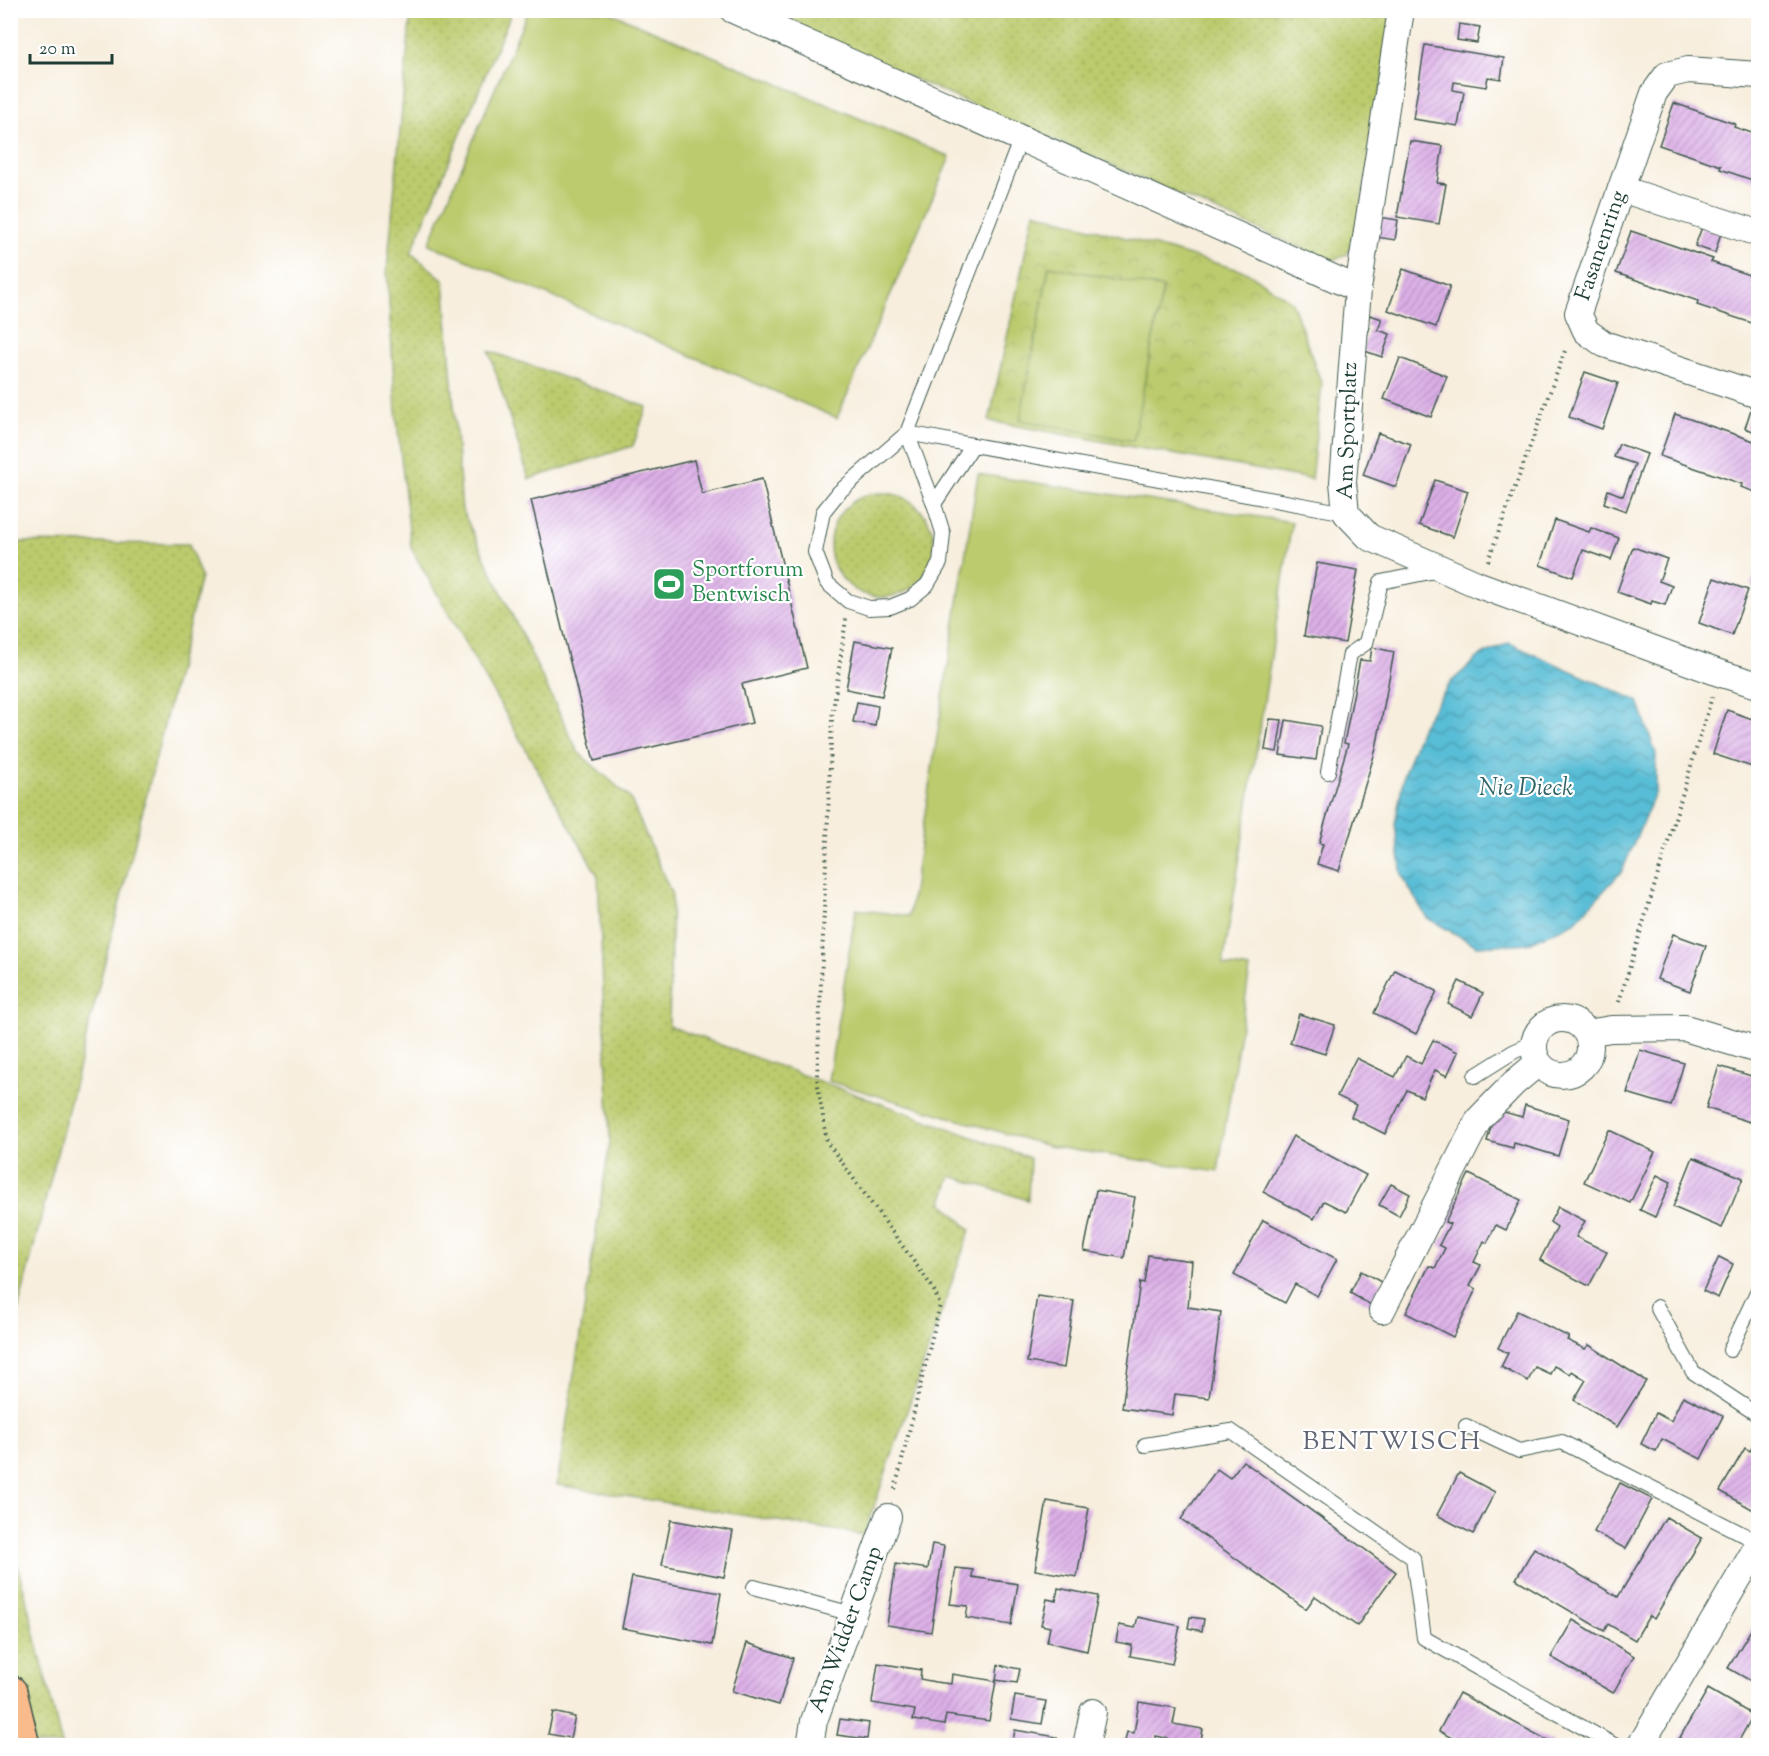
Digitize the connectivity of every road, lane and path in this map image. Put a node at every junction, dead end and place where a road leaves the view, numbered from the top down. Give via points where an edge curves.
1 (733, 10) edge
2 (1401, 10) edge
3 (1758, 75) edge
4 (1021, 138) junction
5 (1622, 189) junction
6 (1758, 232) edge
7 (1358, 289) junction
8 (1578, 313) junction
9 (1758, 395) edge
10 (907, 433) junction
11 (973, 445) junction
12 (934, 504) junction
13 (1346, 513) junction
14 (1443, 570) junction
15 (1479, 585) junction
16 (848, 601) junction
17 (1719, 673) junction
18 (1758, 685) edge
19 (1328, 772) dead end
20 (1599, 1031) junction
21 (1758, 1050) edge
22 (1536, 1053) junction
23 (1474, 1076) dead end
24 (1758, 1290) edge
25 (1657, 1307) dead end
26 (1382, 1310) dead end
27 (1730, 1350) dead end
28 (1758, 1415) edge
29 (1466, 1426) dead end
30 (1146, 1445) dead end
31 (888, 1516) joint
32 (1758, 1544) edge
33 (754, 1587) dead end
34 (852, 1614) junction
35 (10, 1692) edge
36 (1093, 1712) dead end
37 (23, 1746) edge
38 (810, 1746) edge
39 (1086, 1746) edge
40 (1616, 1746) edge
41 (1640, 1746) edge

1 - 4 street
2 - 7 street, Am Sportplatz
3 - 5 street, Fasanenring via 1688,69 1667,75 1654,93
4 - 7 street
4 - 10 lane
5 - 6 street
5 - 8 street, Fasanenring
7 - 13 street, Am Sportplatz via 1343,482
8 - 9 street, Fasanenring via 1586,331 1604,344
8 - 15 path
10 - 11 lane
10 - 12 lane
10 - 16 lane via 839,492 823,512 815,552 827,583
11 - 12 lane
11 - 13 lane
12 - 16 lane via 943,533 940,563 927,585 910,599 890,607 869,608
13 - 14 street, Am Sportplatz via 1369,537
14 - 15 street, Am Sportplatz
14 - 19 lane via 1381,582 1366,643 1350,654
15 - 17 street, Am Sportplatz
16 - 31 path via 832,718 818,1079 826,1142 933,1288 940,1305
17 - 18 street, Am Sportplatz
17 - 20 path
20 - 21 street via 1685,1028
20 - 22 street via 1557,1018 1537,1032
20 - 22 street via 1588,1057 1571,1073 1547,1071
22 - 23 lane via 1513,1052
22 - 26 street via 1479,1119
24 - 27 lane
25 - 28 lane via 1693,1372
29 - 32 lane via 1519,1451 1562,1442
30 - 40 lane via 1232,1431 1413,1558 1424,1638
31 - 34 street, Am Widder Camp
32 - 41 street
33 - 34 lane
34 - 38 street, Am Widder Camp via 814,1721
35 - 37 highway
36 - 39 street

